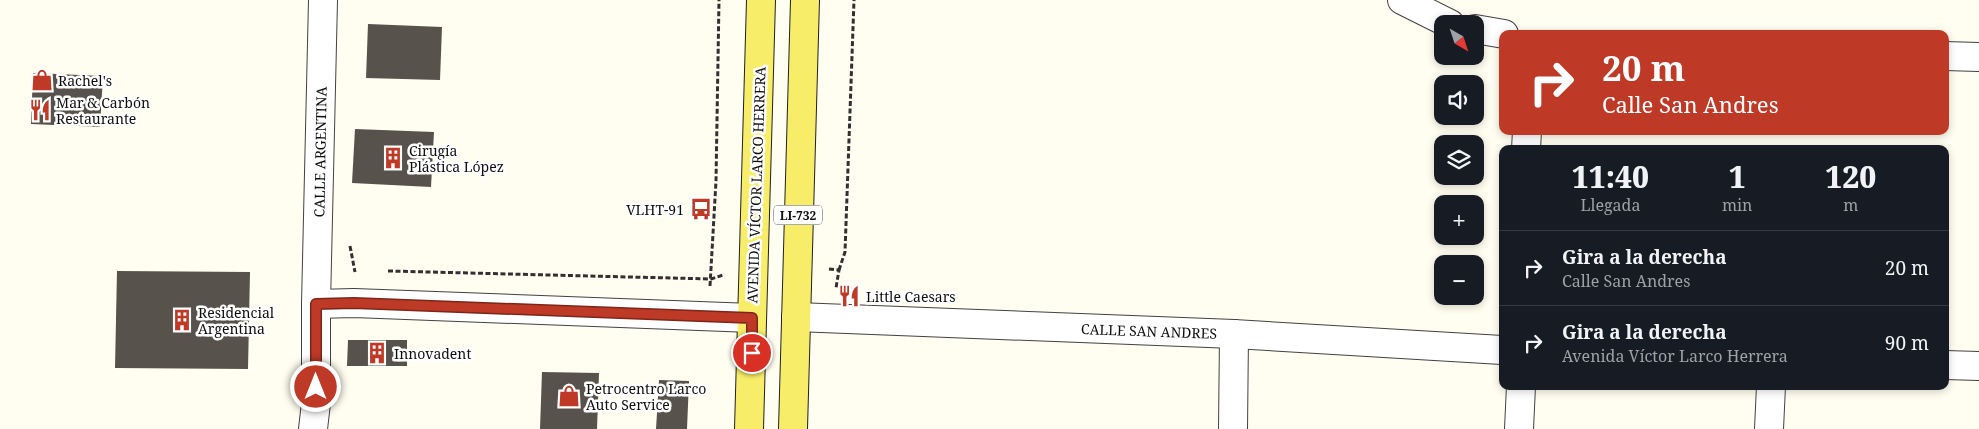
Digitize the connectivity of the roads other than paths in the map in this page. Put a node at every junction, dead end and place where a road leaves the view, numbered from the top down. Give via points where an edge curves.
1 (324, 0) edge
2 (761, 0) edge
3 (804, 0) edge
4 (1402, 0) edge
5 (1434, 16) edge
6 (1484, 31) edge
7 (1499, 33) edge
8 (1949, 56) edge
9 (1979, 57) edge
10 (316, 304) junction
11 (796, 317) junction
12 (752, 318) junction
13 (1234, 334) junction
14 (1499, 350) edge
15 (1949, 365) edge
16 (1979, 366) edge
17 (1521, 390) edge
18 (1771, 390) edge
19 (313, 429) edge
20 (750, 429) edge
21 (792, 429) edge
22 (1233, 429) edge
23 (1519, 429) edge
24 (1769, 429) edge

1 - 10 street, CALLE ARGENTINA
2 - 12 main road, AVENIDA VÍCTOR LARCO HERRERA / LI-732
3 - 11 main road, LI-732
4 - 5 street
6 - 7 street
8 - 9 street
10 - 12 street
10 - 19 street, CALLE ARGENTINA
11 - 13 street, CALLE SAN ANDRES
11 - 21 main road, LI-732
12 - 20 main road, AVENIDA VÍCTOR LARCO HERRERA / LI-732
13 - 14 street, CALLE SAN ANDRES
13 - 22 street
15 - 16 street
17 - 23 street
18 - 24 street

